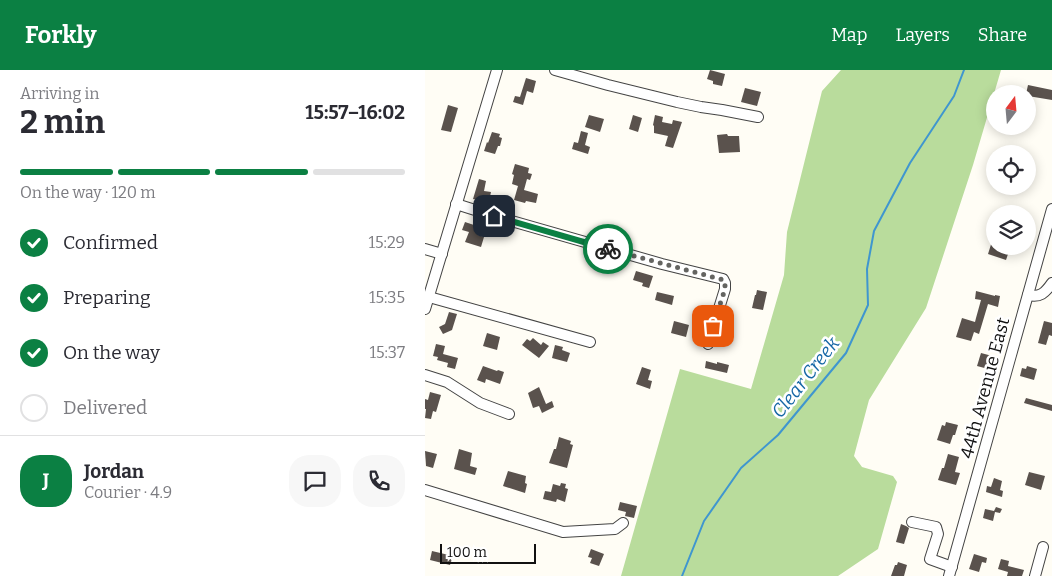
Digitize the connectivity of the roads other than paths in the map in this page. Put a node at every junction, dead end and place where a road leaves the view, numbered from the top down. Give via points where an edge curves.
1 (497, 70) edge
2 (555, 70) edge
3 (758, 117) dead end
4 (456, 204) junction
5 (1052, 209) edge
6 (425, 249) edge
7 (442, 254) junction
8 (1052, 283) edge
9 (1028, 295) junction
10 (429, 297) junction
11 (425, 309) edge
12 (590, 342) dead end
13 (708, 344) dead end
14 (425, 375) edge
15 (509, 414) dead end
16 (425, 490) edge
17 (912, 522) dead end
18 (623, 523) dead end
19 (1043, 547) dead end
20 (950, 571) edge
21 (1035, 576) edge

1 - 4 street
2 - 3 street via 677,102
4 - 7 street
4 - 13 street via 723,279 725,289
5 - 9 street, 44th Avenue East
6 - 7 street
7 - 10 street
8 - 9 street via 1043,294
9 - 20 street, 44th Avenue East
10 - 11 street
10 - 12 street
14 - 15 street via 447,382 479,403
16 - 18 street via 563,532 615,530
17 - 20 street via 936,527 938,534 930,559
19 - 21 street

